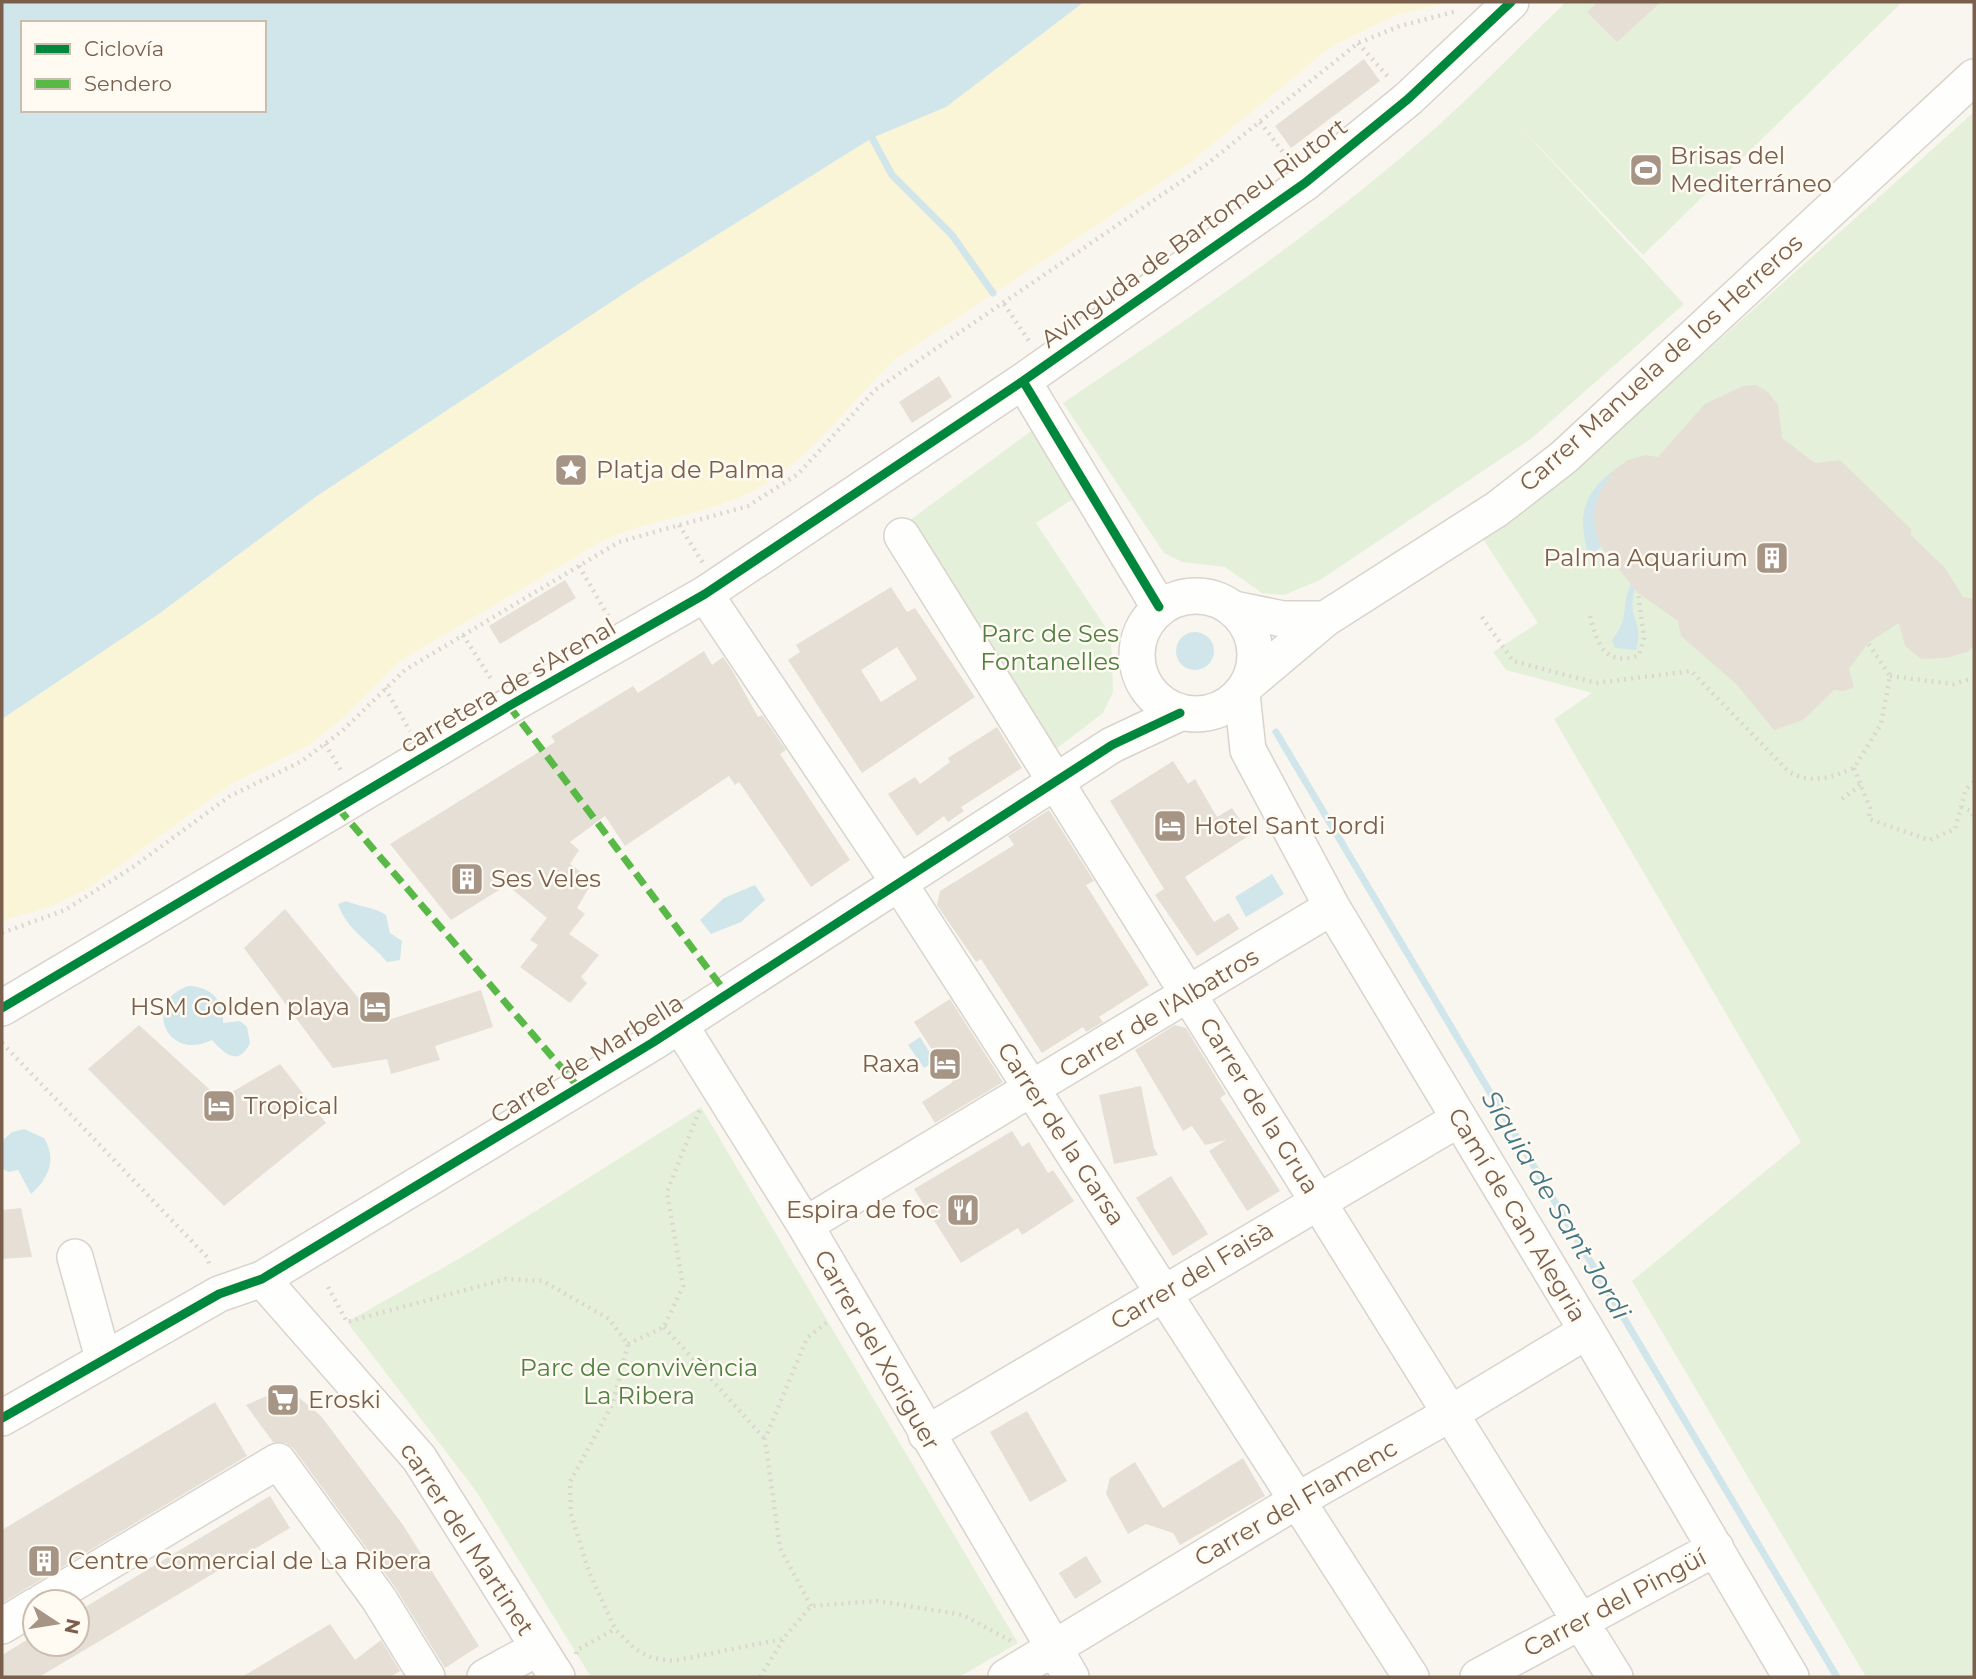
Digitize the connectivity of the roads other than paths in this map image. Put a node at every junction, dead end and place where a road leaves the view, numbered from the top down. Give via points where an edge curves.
1 (1511, 2) edge
2 (1974, 77) edge
3 (1034, 373) junction
4 (902, 536) dead end
5 (711, 589) junction
6 (1159, 607) junction
7 (1234, 608) junction
8 (1325, 618) junction
9 (1138, 671) junction
10 (1245, 688) junction
11 (1185, 714) junction
12 (1112, 745) junction
13 (1248, 750) junction
14 (1054, 783) junction
15 (900, 883) junction
16 (1332, 907) junction
17 (1190, 995) junction
18 (2, 1008) edge
19 (680, 1025) junction
20 (1032, 1088) junction
21 (1459, 1119) junction
22 (1319, 1200) junction
23 (805, 1225) junction
24 (75, 1257) dead end
25 (262, 1279) junction
26 (1163, 1292) junction
27 (1587, 1331) junction
28 (103, 1358) junction
29 (1448, 1415) junction
30 (2, 1418) edge
31 (926, 1434) junction
32 (1298, 1500) junction
33 (1716, 1548) junction
34 (65, 1588) edge
35 (21, 1614) edge
36 (1580, 1622) junction
37 (2, 1626) edge
38 (538, 1648) junction
39 (1054, 1650) edge
40 (566, 1669) edge
41 (427, 1677) edge
42 (485, 1677) edge
43 (1006, 1677) edge
44 (1411, 1677) edge
45 (1478, 1677) edge
46 (1615, 1677) edge
47 (1791, 1677) edge

1 - 3 street, Avinguda de Bartomeu Riutort via 1408,99 1306,183
2 - 8 street, Carrer Manuela de los Herreros via 1564,457 1497,509
3 - 5 street, carretera de s'Arenal
3 - 6 street
4 - 14 street, Carrer de la Grua
5 - 15 street, Carrer de la Garsa
5 - 18 street, carretera de s'Arenal
6 - 7 street via 1194,595
6 - 9 street via 1143,626 1136,652
7 - 8 street via 1283,619
7 - 10 street via 1252,634 1255,660
8 - 10 street, Carrer Manuela de los Herreros
9 - 11 street via 1151,695 1167,708
9 - 12 street, Carrer de Marbella via 1129,712
10 - 11 street via 1218,711
10 - 13 street
11 - 12 street, Carrer de Marbella
11 - 13 street via 1223,730
12 - 14 street, Carrer de Marbella
13 - 16 street, Camí de Can Alegria
14 - 15 street, Carrer de Marbella
14 - 17 street, Carrer de la Grua
15 - 19 street, Carrer de Marbella
15 - 20 street, Carrer de la Garsa
16 - 17 street, Carrer de l'Albatros
16 - 21 street, Camí de Can Alegria
17 - 20 street, Carrer de l'Albatros
17 - 22 street, Carrer de la Grua
19 - 23 street, Carrer del Xoriguer
19 - 25 street, Carrer de Marbella
20 - 23 street, Carrer de l'Albatros
20 - 26 street, Carrer de la Garsa
21 - 22 street, Carrer del Faisà
21 - 27 street, Camí de Can Alegria
22 - 26 street, Carrer del Faisà
22 - 29 street, Carrer de la Grua
23 - 31 street, Carrer del Xoriguer
24 - 28 street
25 - 28 street, Carrer de Marbella via 219,1294
25 - 38 street, carrer del Martinet via 419,1458
26 - 31 street, Carrer del Faisà
26 - 32 street, Carrer de la Garsa
27 - 29 street, Carrer del Flamenc
27 - 33 street, Camí de Can Alegria
28 - 30 street, Carrer de Marbella
29 - 32 street, Carrer del Flamenc
29 - 36 street, Carrer de la Grua
31 - 39 street, Carrer del Xoriguer
32 - 39 street, Carrer del Flamenc
32 - 44 street, Carrer de la Garsa
33 - 36 street, Carrer del Pingüí
33 - 47 street, Camí de Can Alegria
34 - 41 street via 278,1461 379,1599
35 - 37 street
36 - 45 street, Carrer del Pingüí
36 - 46 street, Carrer de la Grua
38 - 40 street, carrer del Martinet
38 - 42 street
39 - 43 street, Carrer del Flamenc

